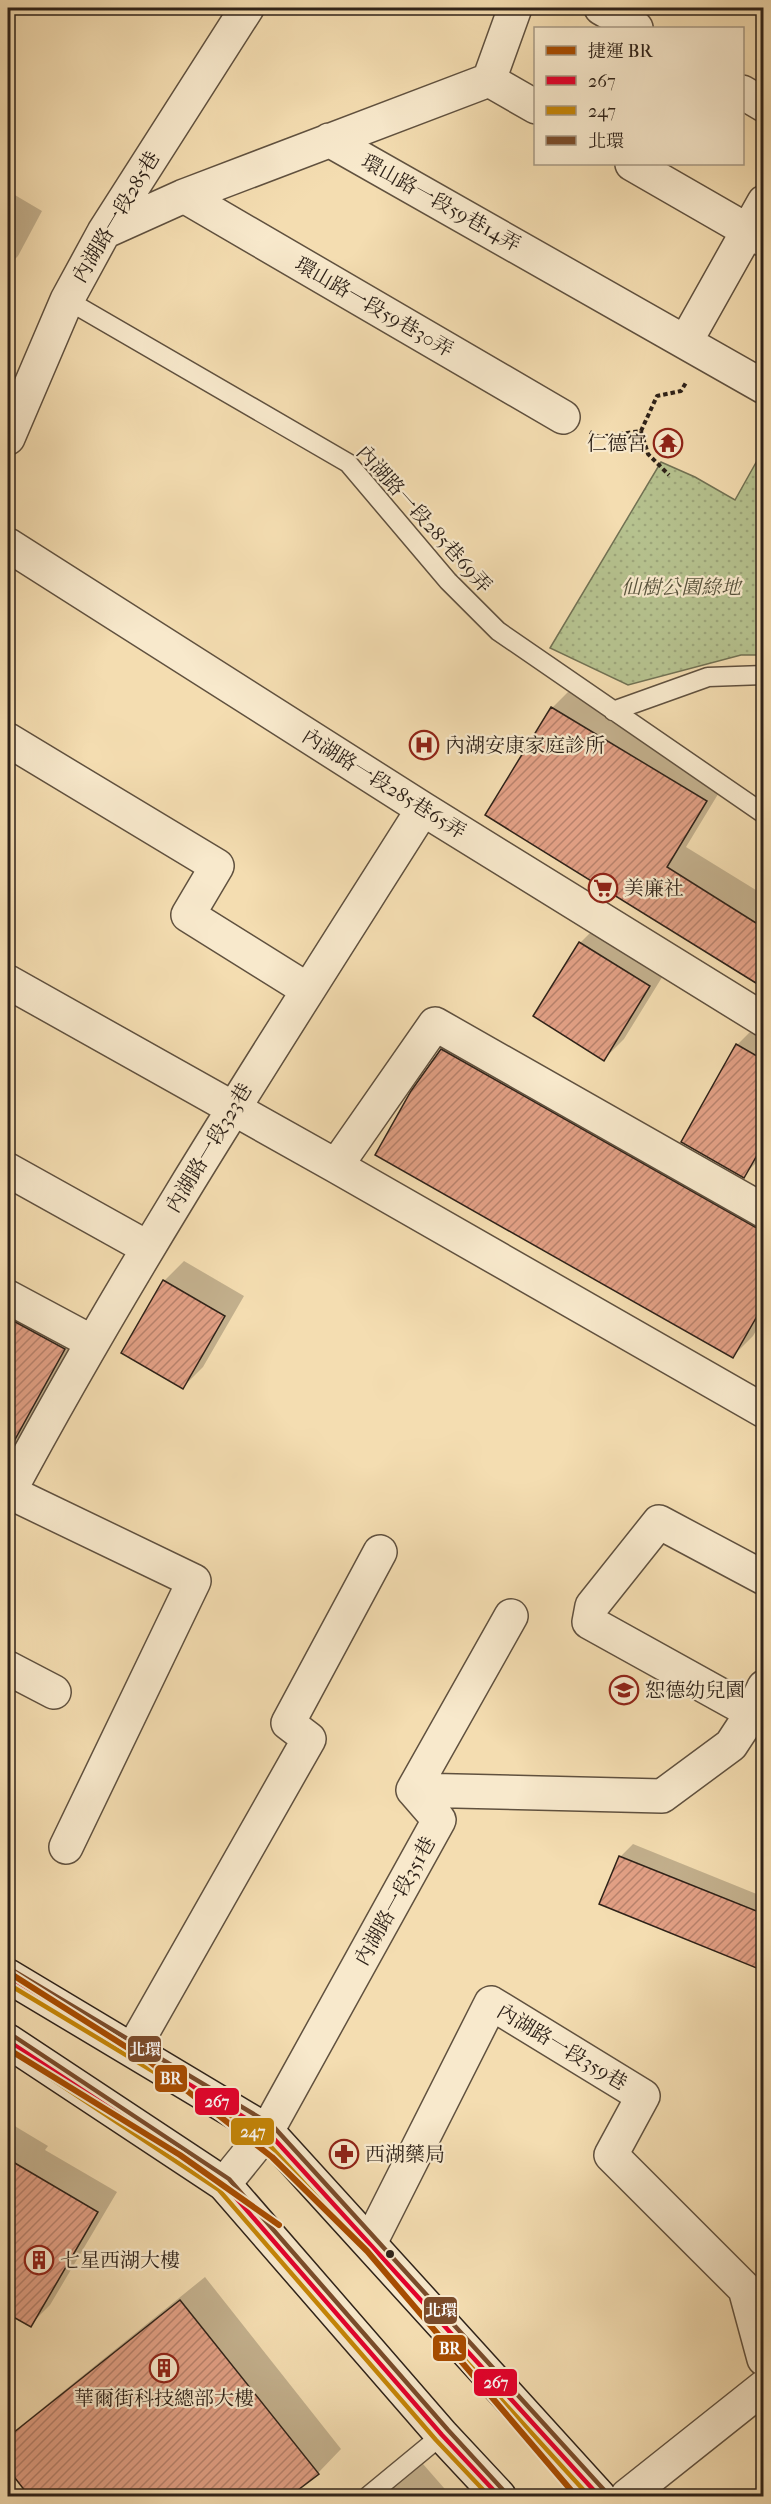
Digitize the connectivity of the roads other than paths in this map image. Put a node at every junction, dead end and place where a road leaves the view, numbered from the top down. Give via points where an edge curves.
1 (247, 8) edge
2 (515, 8) edge
3 (601, 8) edge
4 (634, 27) edge
5 (489, 80) junction
6 (744, 93) edge
7 (764, 105) edge
8 (534, 106) edge
9 (328, 140) junction
10 (634, 165) edge
11 (184, 196) junction
12 (764, 202) edge
13 (104, 232) junction
14 (755, 235) edge
15 (67, 300) junction
16 (695, 346) junction
17 (764, 387) edge
18 (563, 417) road end
19 (8, 438) edge
20 (8, 545) edge
21 (764, 675) edge
22 (613, 711) junction
23 (8, 740) edge
24 (423, 809) junction
25 (764, 814) edge
26 (8, 982) edge
27 (308, 990) junction
28 (764, 1020) edge
29 (233, 1109) junction
30 (336, 1166) junction
31 (8, 1170) edge
32 (764, 1211) edge
33 (148, 1248) junction
34 (8, 1297) edge
35 (92, 1342) junction
36 (764, 1411) edge
37 (17, 1453) edge
38 (8, 1493) edge
39 (380, 1552) dead end
40 (764, 1578) edge
41 (511, 1616) dead end
42 (8, 1668) edge
43 (54, 1692) dead end
44 (760, 1706) edge
45 (413, 1790) junction
46 (66, 1847) dead end
47 (8, 1976) edge
48 (8, 2041) edge
49 (133, 2049) junction
50 (267, 2131) junction
51 (224, 2184) junction
52 (370, 2243) junction
53 (764, 2359) edge
54 (764, 2387) edge
55 (442, 2435) junction
56 (368, 2496) edge
57 (499, 2496) edge
58 (599, 2496) edge
59 (627, 2496) edge

1 - 13 street, 內湖路一段285巷
2 - 5 street
3 - 4 street
5 - 8 street
5 - 9 street
6 - 7 street
9 - 11 street
9 - 16 street, 環山路一段59巷14弄
10 - 14 street
11 - 13 street
11 - 18 street, 環山路一段59巷30弄
12 - 14 street
13 - 15 street, 內湖路一段285巷
14 - 16 street
15 - 19 street, 內湖路一段285巷
15 - 22 lane, 內湖路一段285巷69弄 via 348,463 448,581 498,631
16 - 17 street, 環山路一段59巷14弄
20 - 24 street, 內湖路一段285巷65弄
21 - 22 lane via 708,677
22 - 25 lane, 內湖路一段285巷69弄
23 - 27 street via 217,866 188,915
24 - 27 street, 內湖路一段323巷
24 - 28 street, 內湖路一段285巷65弄
26 - 29 street
27 - 29 street, 內湖路一段323巷
29 - 30 street
29 - 33 street, 內湖路一段323巷
30 - 32 street via 435,1024
30 - 36 street
31 - 33 street
33 - 35 street, 內湖路一段323巷
34 - 35 street
35 - 37 street, 內湖路一段323巷
37 - 38 street, 內湖路一段323巷
38 - 46 street via 194,1581
39 - 49 street via 288,1723 309,1739
40 - 44 street via 659,1522 592,1606 589,1622
41 - 45 street
42 - 43 street
44 - 45 street via 731,1745 662,1796
45 - 50 street, 內湖路一段351巷 via 440,1820
47 - 49 street
48 - 51 street
49 - 50 street
50 - 51 street, 內湖路一段351巷
50 - 52 street
51 - 55 street
52 - 53 street, 內湖路一段359巷 via 491,2003 643,2096 611,2155 745,2289
52 - 58 street
54 - 59 street
55 - 56 lane
55 - 57 street

